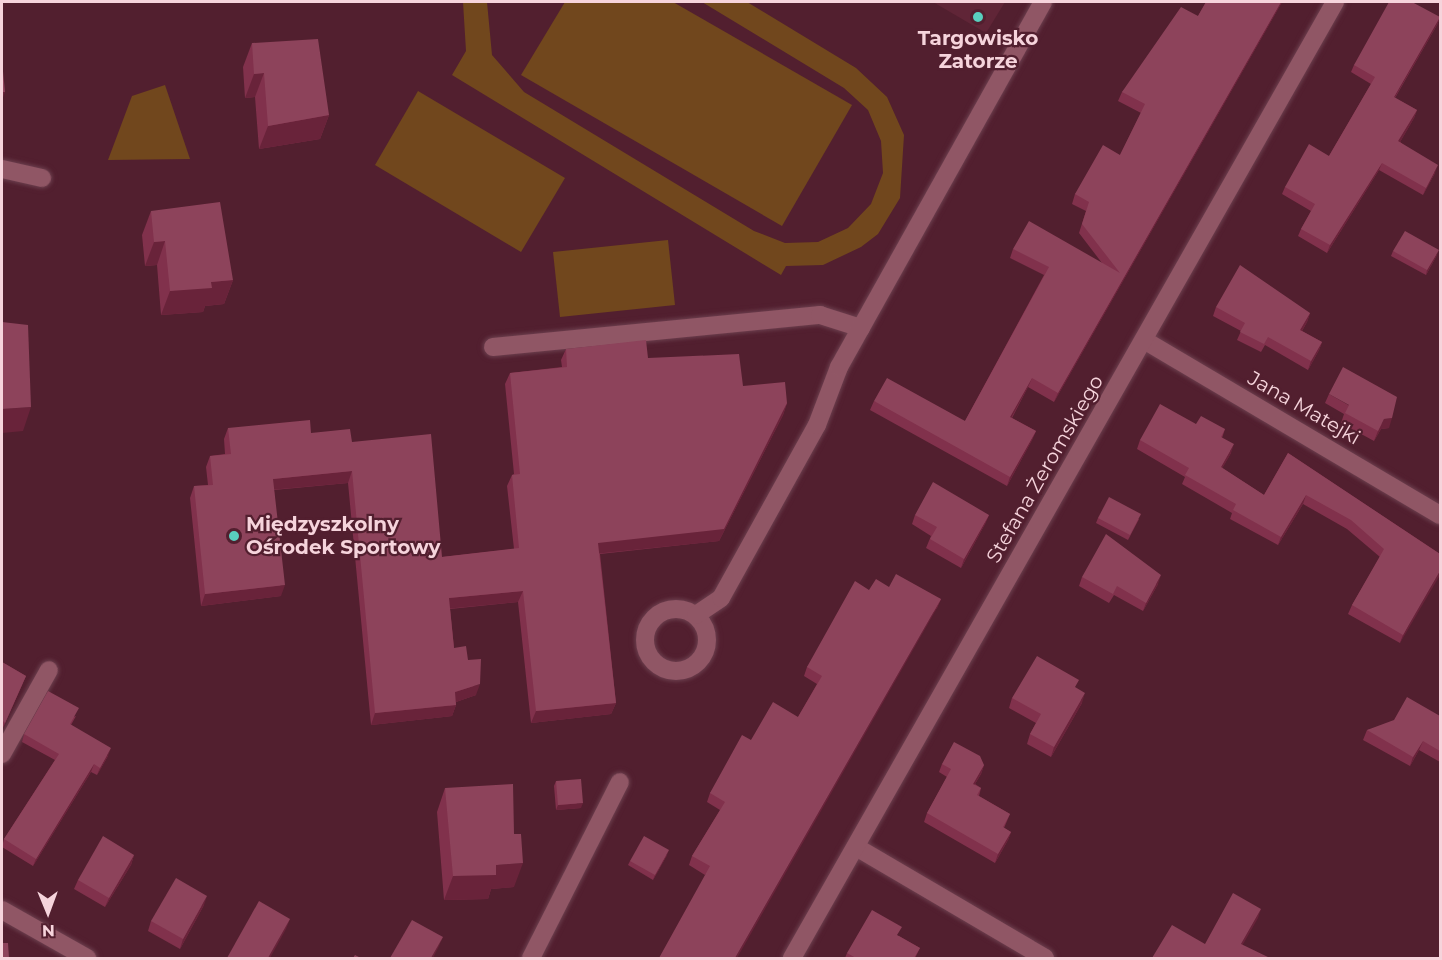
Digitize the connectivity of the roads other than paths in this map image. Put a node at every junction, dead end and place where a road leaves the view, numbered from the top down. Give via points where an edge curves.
1 (1043, 2) edge
2 (1335, 2) edge
3 (2, 169) edge
4 (42, 178) dead end
5 (861, 328) junction
6 (1144, 340) junction
7 (492, 347) dead end
8 (1440, 515) edge
9 (696, 615) dead end
10 (49, 670) dead end
11 (2, 754) edge
12 (620, 782) dead end
13 (856, 847) junction
14 (2, 910) edge
15 (87, 958) edge
16 (531, 958) edge
17 (792, 958) edge
18 (1045, 958) edge

1 - 5 street
2 - 6 street, Stefana Żeromskiego
3 - 4 street
5 - 7 street via 820,315
5 - 9 street via 812,436 721,598
6 - 8 street, Jana Matejki
6 - 13 street, Stefana Żeromskiego
10 - 11 street
12 - 16 street
13 - 17 street, Stefana Żeromskiego
13 - 18 street
14 - 15 street

